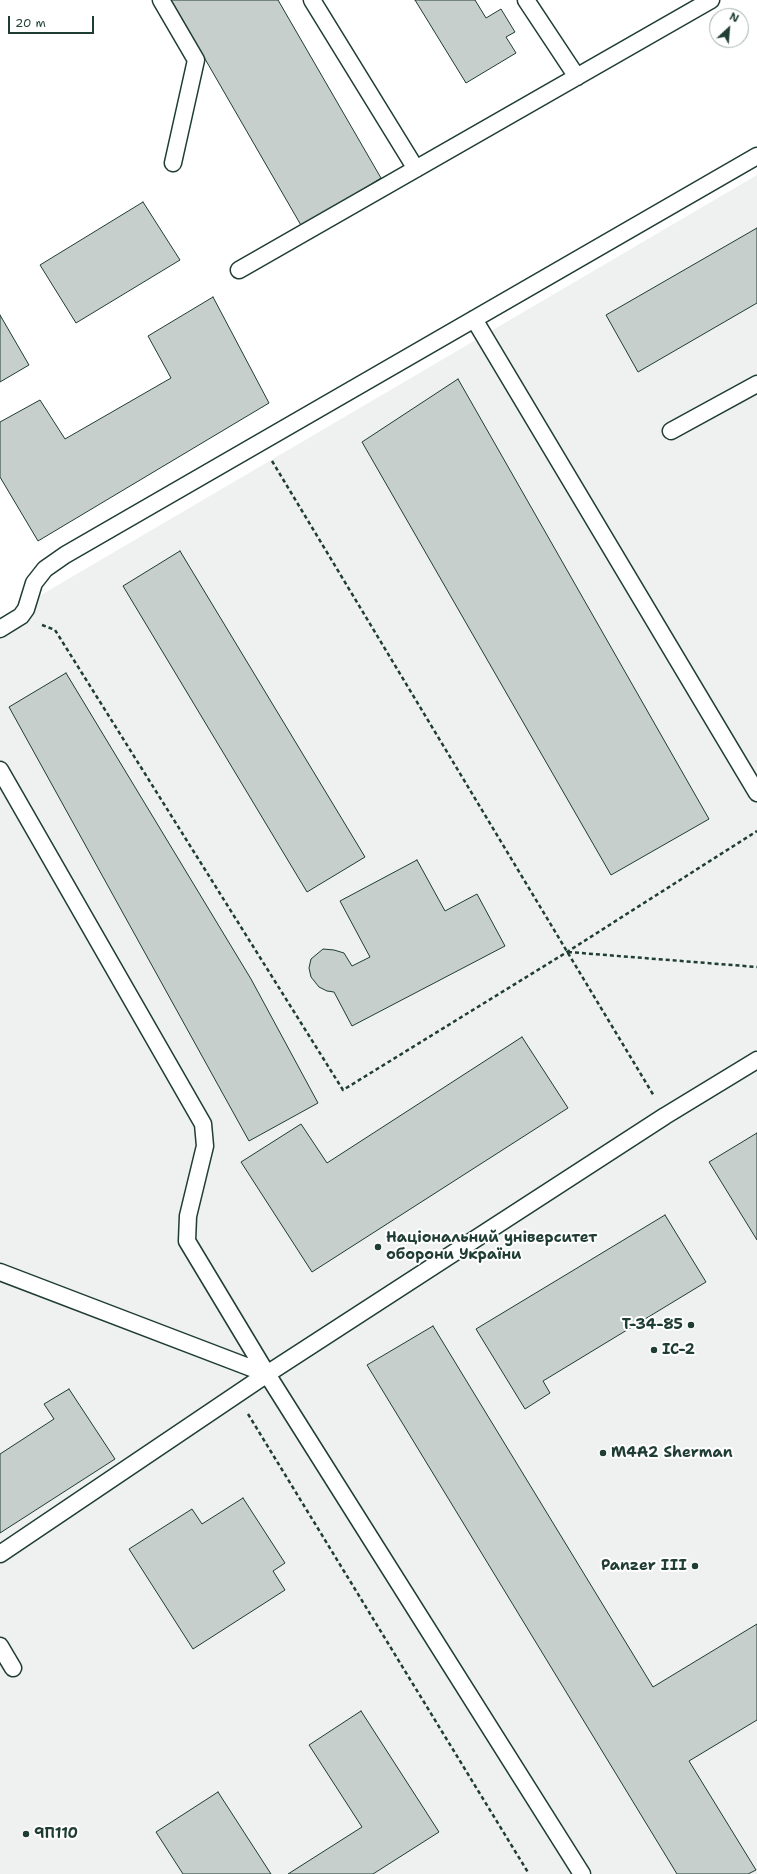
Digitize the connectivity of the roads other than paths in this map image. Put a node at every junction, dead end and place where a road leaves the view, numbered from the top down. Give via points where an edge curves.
1 (161, 0) edge
2 (312, 0) edge
3 (526, 0) edge
4 (712, 0) edge
5 (577, 77) junction
6 (757, 156) edge
7 (172, 163) dead end
8 (416, 169) junction
9 (239, 270) dead end
10 (474, 319) junction
11 (757, 384) edge
12 (671, 431) dead end
13 (0, 629) edge
14 (0, 770) edge
15 (757, 793) edge
16 (757, 1060) edge
17 (0, 1272) edge
18 (267, 1374) junction
19 (0, 1554) edge
20 (0, 1646) edge
21 (13, 1668) dead end
22 (582, 1874) edge

1 - 7 lane via 196,60
2 - 8 lane
3 - 5 lane
4 - 5 lane
5 - 8 lane
6 - 10 lane
8 - 9 lane
10 - 13 lane via 58,560 34,583 26,609 21,616
10 - 15 lane
11 - 12 lane
14 - 18 lane via 203,1124 205,1146 188,1216 187,1241
16 - 18 lane via 665,1116
17 - 18 lane
18 - 19 lane
18 - 22 lane
20 - 21 lane

